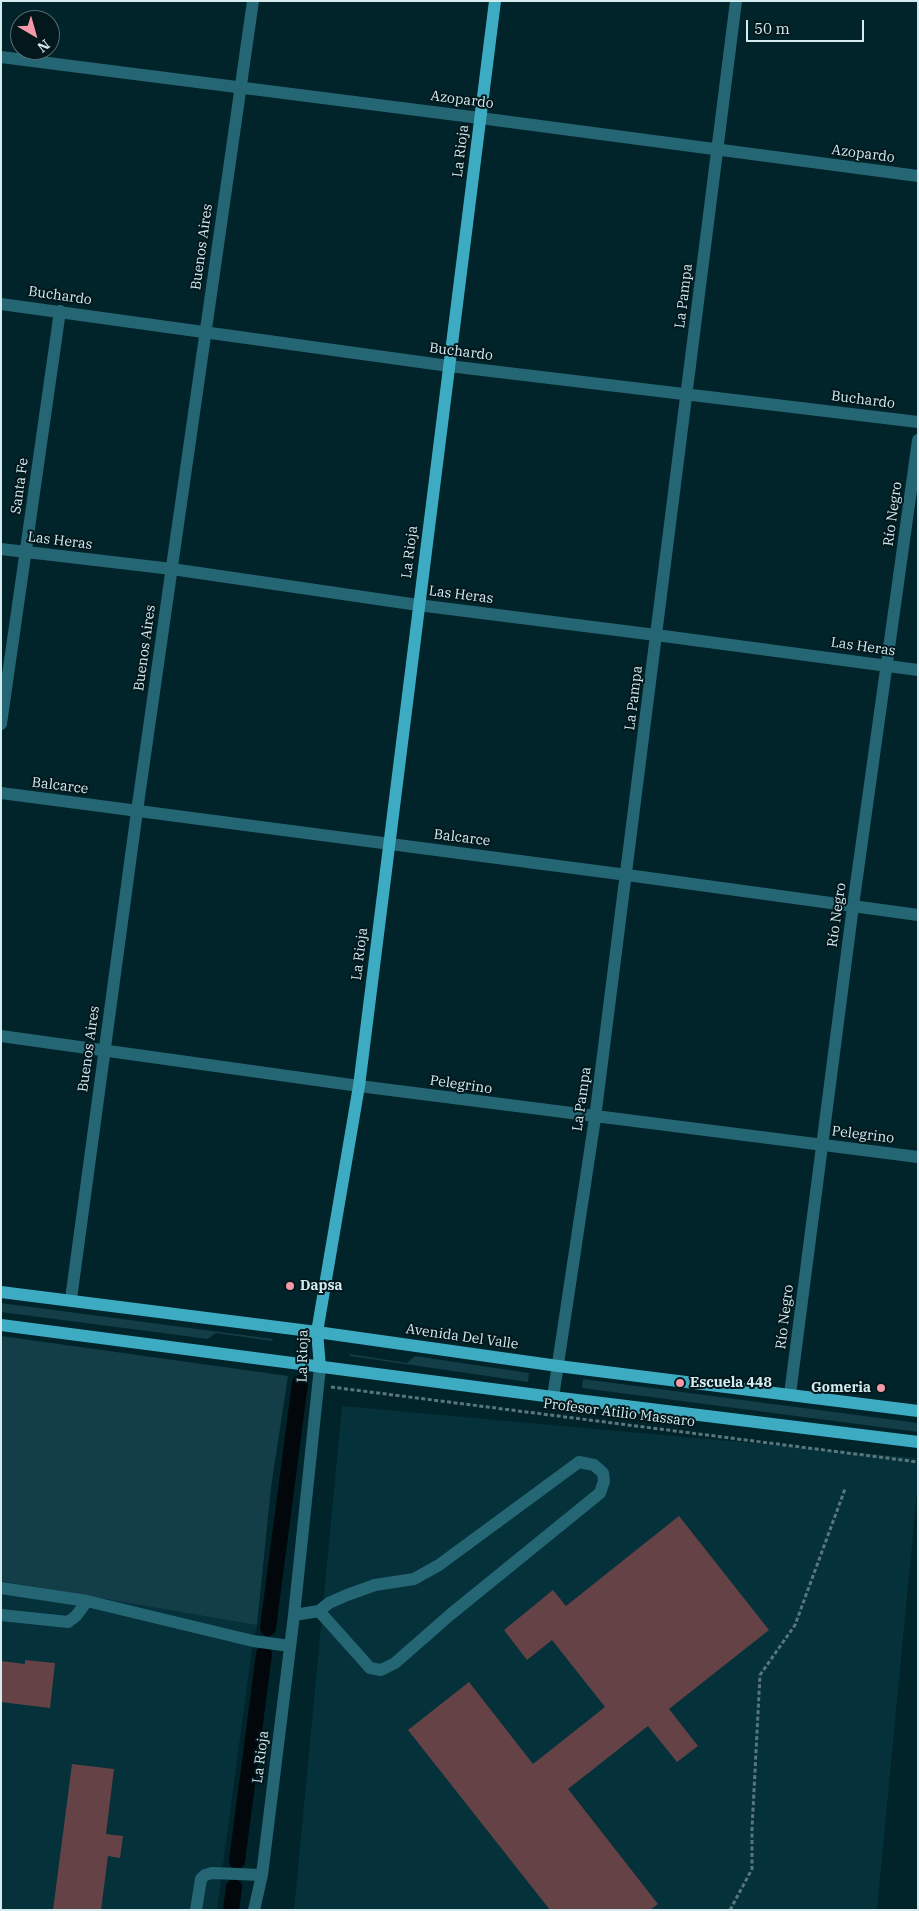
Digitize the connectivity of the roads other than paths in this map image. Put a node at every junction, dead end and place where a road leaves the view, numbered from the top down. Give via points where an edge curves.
1 (253, 1) edge
2 (495, 1) edge
3 (736, 1) edge
4 (1, 57) edge
5 (240, 87) junction
6 (480, 118) junction
7 (717, 150) junction
8 (918, 176) edge
9 (1, 304) edge
10 (60, 311) junction
11 (204, 332) junction
12 (449, 366) junction
13 (687, 394) junction
14 (918, 422) edge
15 (918, 440) edge
16 (1, 549) edge
17 (26, 552) junction
18 (172, 569) junction
19 (418, 605) junction
20 (656, 634) junction
21 (887, 666) junction
22 (918, 670) edge
23 (1, 724) edge
24 (1, 793) edge
25 (137, 811) junction
26 (388, 844) junction
27 (627, 874) junction
28 (853, 906) junction
29 (918, 915) edge
30 (1, 1036) edge
31 (105, 1049) junction
32 (359, 1086) junction
33 (595, 1118) junction
34 (822, 1145) junction
35 (918, 1157) edge
36 (1, 1292) edge
37 (71, 1300) junction
38 (1, 1325) edge
39 (318, 1332) junction
40 (558, 1366) junction
41 (320, 1367) junction
42 (790, 1394) junction
43 (553, 1397) junction
44 (918, 1411) edge
45 (918, 1442) edge
46 (1, 1588) edge
47 (87, 1601) junction
48 (318, 1611) junction
49 (1, 1615) edge
50 (294, 1615) junction
51 (290, 1646) junction
52 (262, 1875) junction
53 (196, 1910) edge
54 (254, 1910) edge

1 - 5 street, Buenos Aires
2 - 6 main road, La Rioja
3 - 7 street, La Pampa
4 - 5 street, Azopardo
5 - 6 street, Azopardo
5 - 11 street, Buenos Aires
6 - 7 street, Azopardo
6 - 12 main road, La Rioja
7 - 8 street, Azopardo
7 - 13 street, La Pampa
9 - 10 street, Buchardo
10 - 11 street, Buchardo
10 - 17 street, Santa Fe
11 - 12 street, Buchardo
11 - 18 street, Buenos Aires
12 - 13 street, Buchardo
12 - 19 main road, La Rioja
13 - 14 street, Buchardo
13 - 20 street, La Pampa
15 - 21 street, Río Negro
16 - 17 street, Las Heras
17 - 18 street, Las Heras
17 - 23 street, Santa Fe
18 - 19 street, Las Heras
18 - 25 street, Buenos Aires
19 - 20 street, Las Heras
19 - 26 main road, La Rioja
20 - 21 street, Las Heras
20 - 27 street, La Pampa
21 - 22 street, Las Heras
21 - 28 street, Río Negro
24 - 25 street, Balcarce
25 - 26 street, Balcarce
25 - 31 street, Buenos Aires
26 - 27 street, Balcarce
26 - 32 main road, La Rioja
27 - 28 street, Balcarce
27 - 33 street, La Pampa
28 - 29 street, Balcarce
28 - 34 street, Río Negro
30 - 31 street, Pelegrino
31 - 32 street, Pelegrino
31 - 37 street, Buenos Aires
32 - 33 street, Pelegrino
32 - 39 main road, La Rioja
33 - 34 street, Pelegrino
33 - 40 street, La Pampa
34 - 35 street, Pelegrino
34 - 42 street, Río Negro
36 - 37 main road, Avenida Del Valle
37 - 39 main road, Avenida Del Valle
38 - 41 main road
39 - 40 main road, Avenida Del Valle
39 - 41 main road, La Rioja
40 - 42 main road, Avenida Del Valle
40 - 43 street, La Pampa
41 - 43 main road
41 - 50 street, La Rioja
42 - 44 main road, Avenida Del Valle
43 - 45 main road
46 - 47 street
47 - 49 street via 68,1622
47 - 51 street
48 - 48 street via 370,1668 381,1670 395,1663 450,1614 600,1493 603,1473 594,1465 579,1462 439,1565 414,1579 375,1585 347,1595
48 - 50 street
50 - 51 street, La Rioja
51 - 52 street, La Rioja
52 - 53 street via 205,1875 201,1880
52 - 54 street, La Rioja

